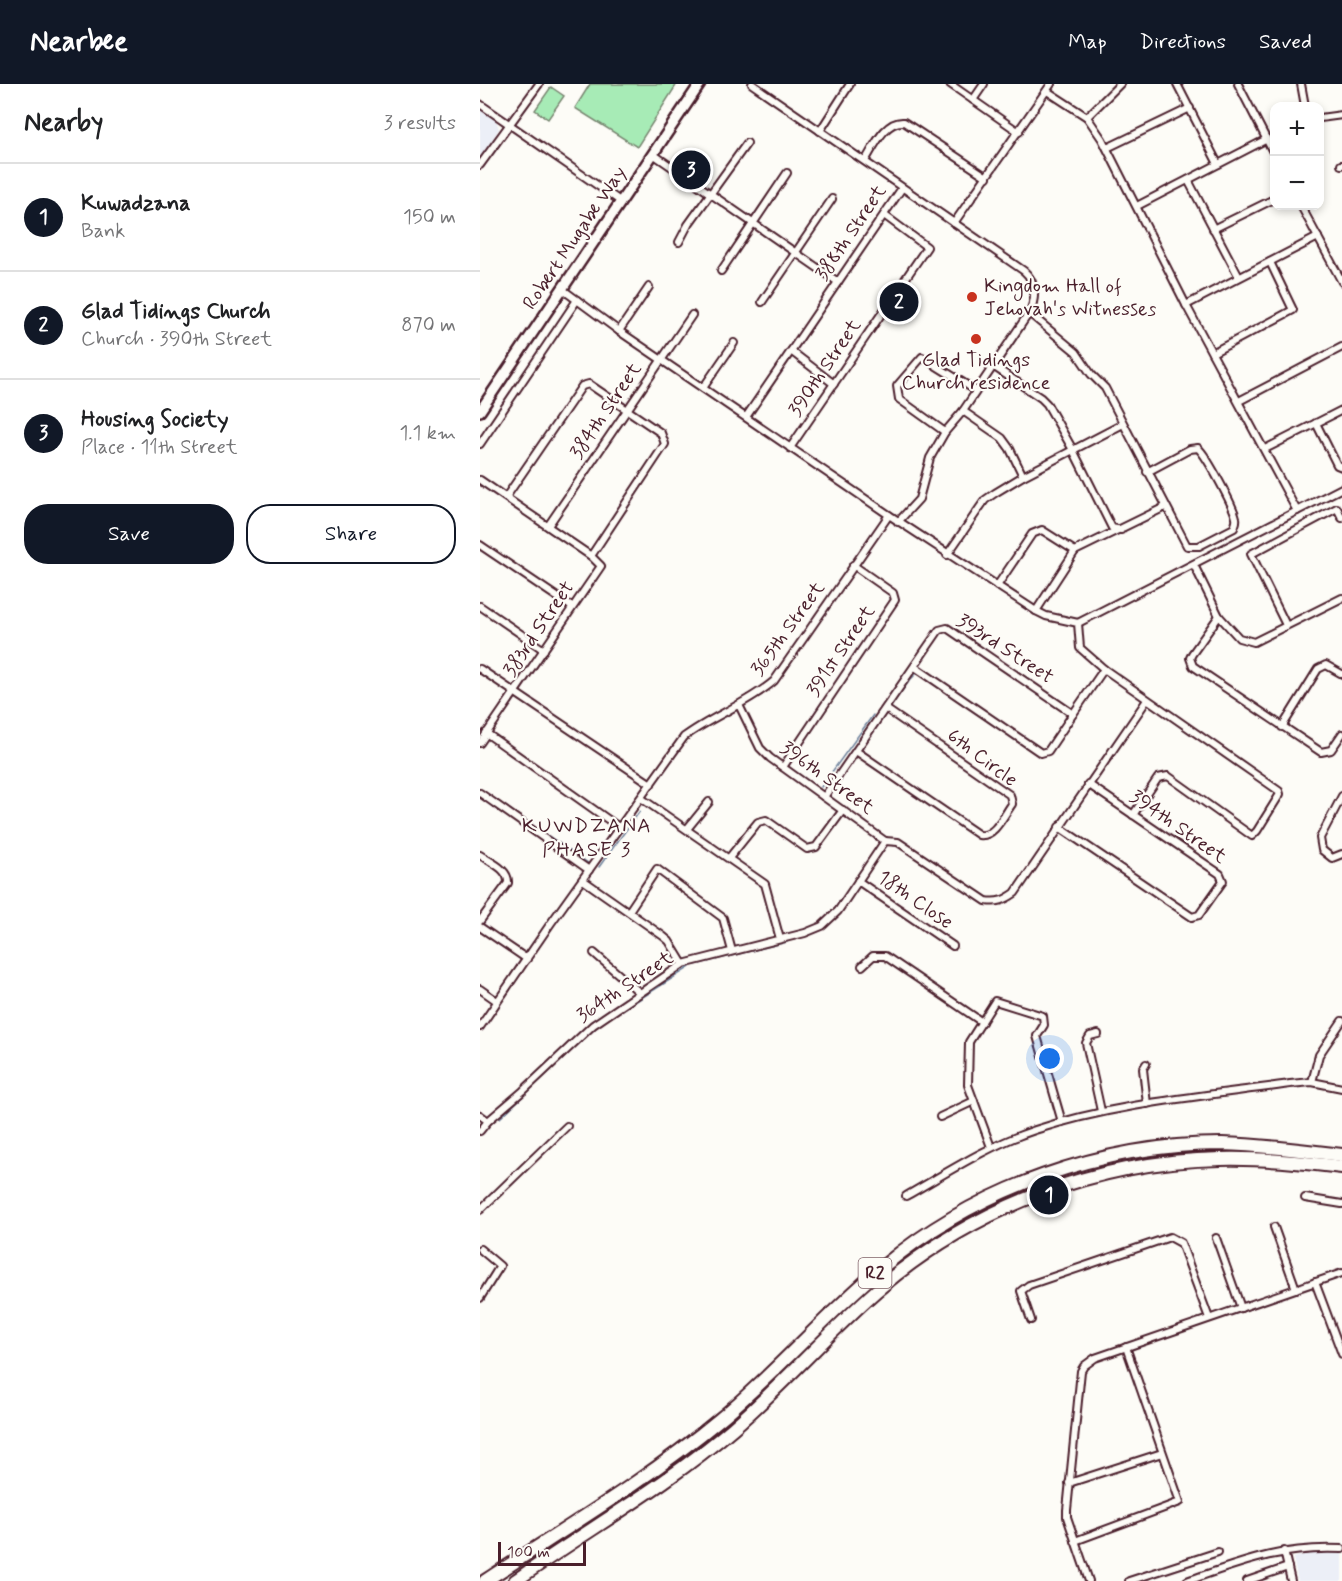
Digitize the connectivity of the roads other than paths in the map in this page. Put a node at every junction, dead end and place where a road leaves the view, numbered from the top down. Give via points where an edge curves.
1 (540, 84) edge
2 (700, 84) edge
3 (752, 84) edge
4 (850, 84) edge
5 (950, 84) edge
6 (984, 84) edge
7 (1051, 84) edge
8 (1120, 84) edge
9 (1176, 84) edge
10 (1238, 84) edge
11 (1301, 84) edge
12 (1047, 91) junction
13 (973, 100) junction
14 (1304, 102) edge
15 (480, 104) edge
16 (1190, 108) junction
17 (1342, 114) edge
18 (1087, 117) junction
19 (1324, 117) edge
20 (510, 124) junction
21 (820, 130) junction
22 (1019, 132) junction
23 (1267, 139) junction
24 (747, 143) dead end
25 (1270, 145) edge
26 (1107, 148) junction
27 (653, 154) junction
28 (865, 161) junction
29 (1218, 164) junction
30 (480, 165) edge
31 (787, 173) dead end
32 (987, 177) junction
33 (1188, 180) junction
34 (902, 188) junction
35 (712, 193) junction
36 (832, 199) dead end
37 (620, 201) junction
38 (1270, 201) edge
39 (1137, 206) junction
40 (1303, 210) edge
41 (884, 215) junction
42 (754, 223) junction
43 (954, 223) junction
44 (1213, 229) junction
45 (1318, 237) junction
46 (679, 242) dead end
47 (796, 252) junction
48 (1270, 262) junction
49 (721, 271) dead end
50 (1239, 277) junction
51 (838, 282) junction
52 (1342, 282) edge
53 (649, 287) dead end
54 (562, 289) junction
55 (577, 300) junction
56 (762, 302) dead end
57 (1186, 305) junction
58 (1029, 313) junction
59 (692, 315) dead end
60 (619, 331) junction
61 (734, 343) dead end
62 (1342, 347) edge
63 (791, 351) junction
64 (1212, 353) junction
65 (662, 359) junction
66 (993, 366) junction
67 (834, 384) junction
68 (703, 388) junction
69 (975, 390) junction
70 (1239, 401) junction
71 (626, 410) junction
72 (1342, 410) edge
73 (480, 411) edge
74 (963, 411) junction
75 (746, 417) junction
76 (1316, 423) junction
77 (1123, 424) junction
78 (945, 432) junction
79 (480, 444) edge
80 (790, 448) junction
81 (1265, 449) junction
82 (1073, 450) junction
83 (1342, 467) edge
84 (1148, 472) junction
85 (1023, 476) junction
86 (480, 480) edge
87 (1342, 488) edge
88 (506, 497) junction
89 (1165, 507) junction
90 (1297, 512) junction
91 (889, 515) junction
92 (1342, 518) edge
93 (898, 522) junction
94 (548, 526) junction
95 (1121, 530) junction
96 (480, 545) edge
97 (1075, 550) junction
98 (591, 555) junction
99 (947, 555) junction
100 (853, 565) junction
101 (1194, 565) junction
102 (997, 586) junction
103 (1342, 598) edge
104 (480, 606) edge
105 (572, 608) junction
106 (1036, 611) junction
107 (1219, 616) junction
108 (1078, 623) junction
109 (1286, 625) junction
110 (544, 650) junction
111 (915, 667) junction
112 (480, 669) edge
113 (1104, 669) junction
114 (1342, 674) edge
115 (515, 694) junction
116 (1147, 700) junction
117 (739, 705) junction
118 (886, 709) junction
119 (1073, 714) junction
120 (1282, 727) junction
121 (486, 733) junction
122 (1342, 734) edge
123 (480, 743) edge
124 (856, 751) junction
125 (783, 767) junction
126 (651, 784) junction
127 (1088, 784) junction
128 (480, 795) edge
129 (824, 796) junction
130 (1342, 796) edge
131 (641, 798) junction
132 (709, 802) dead end
133 (843, 810) junction
134 (1133, 815) junction
135 (1059, 827) junction
136 (620, 828) junction
137 (687, 829) junction
138 (885, 841) junction
139 (1342, 854) edge
140 (480, 855) edge
141 (729, 858) junction
142 (589, 870) junction
143 (583, 880) junction
144 (858, 881) junction
145 (628, 911) junction
146 (480, 921) edge
147 (480, 927) edge
148 (780, 939) junction
149 (953, 946) dead end
150 (732, 951) junction
151 (594, 953) dead end
152 (527, 959) junction
153 (684, 964) junction
154 (862, 966) dead end
155 (480, 989) edge
156 (639, 992) junction
157 (498, 1001) junction
158 (1342, 1021) edge
159 (982, 1022) junction
160 (480, 1027) edge
161 (1098, 1034) dead end
162 (1146, 1064) dead end
163 (1312, 1082) junction
164 (1342, 1089) edge
165 (974, 1101) junction
166 (1147, 1104) junction
167 (1101, 1111) junction
168 (480, 1115) edge
169 (940, 1117) dead end
170 (488, 1120) junction
171 (1062, 1122) junction
172 (567, 1126) dead end
173 (480, 1131) edge
174 (992, 1147) junction
175 (1342, 1155) edge
176 (1342, 1167) edge
177 (906, 1196) dead end
178 (1305, 1198) dead end
179 (1342, 1204) edge
180 (480, 1210) edge
181 (1274, 1227) dead end
182 (1216, 1238) dead end
183 (480, 1249) edge
184 (1342, 1273) edge
185 (1315, 1282) junction
186 (1296, 1289) junction
187 (480, 1299) edge
188 (1240, 1308) junction
189 (1209, 1318) junction
190 (1031, 1320) dead end
191 (1339, 1334) edge
192 (1126, 1347) junction
193 (1342, 1354) edge
194 (1162, 1453) junction
195 (1069, 1483) junction
196 (1075, 1541) junction
197 (1342, 1549) edge
198 (1284, 1551) junction
199 (1218, 1552) dead end
200 (1288, 1567) junction
201 (485, 1581) edge
202 (515, 1581) edge
203 (1089, 1581) edge
204 (1129, 1581) edge
205 (1187, 1581) edge
206 (1247, 1581) edge
207 (1291, 1581) edge

1 - 20 street
2 - 27 street, Robert Mugabe Way
3 - 21 street, 388th Street
4 - 21 street
5 - 13 street
6 - 13 street
7 - 12 street
8 - 18 street
9 - 16 street
10 - 23 street
11 - 14 street
12 - 18 street
12 - 22 street
13 - 22 street
15 - 20 street
16 - 26 street
16 - 29 street
17 - 19 street
18 - 26 street
20 - 30 street
20 - 37 street
21 - 28 street, 388th Street
22 - 32 street
23 - 25 street
23 - 29 street
24 - 35 street
26 - 39 street
27 - 35 street
27 - 37 street, Robert Mugabe Way
28 - 32 street via 886,129 894,122 904,122
28 - 34 street, 388th Street
29 - 33 street
31 - 42 street
32 - 43 street
33 - 39 street
33 - 44 street
34 - 41 street, 388th Street
34 - 43 street
35 - 42 street
35 - 46 street
36 - 47 street
37 - 54 street, Robert Mugabe Way
38 - 44 street
39 - 57 street
40 - 45 street
41 - 51 street, 388th Street
41 - 67 street, 390th Street via 927,247
42 - 47 street
42 - 49 street
43 - 58 street via 1028,275 1034,289
44 - 50 street
45 - 48 street
45 - 52 street
47 - 51 street
47 - 56 street
48 - 50 street
48 - 64 street via 1293,310
50 - 57 street
51 - 63 street, 388th Street
53 - 60 street
54 - 55 street
54 - 73 street, Robert Mugabe Way
55 - 60 street
55 - 79 street
57 - 64 street
58 - 66 street
58 - 77 street via 1076,352 1105,388
59 - 65 street, 384th Street
60 - 65 street
61 - 68 street
62 - 70 street
63 - 67 street
63 - 75 street, 388th Street
64 - 70 street
65 - 68 street
65 - 71 street, 384th Street
66 - 69 street
66 - 82 street via 1047,404
67 - 80 street, 390th Street
68 - 75 street
69 - 74 street
69 - 78 street via 922,357 897,386 899,399
70 - 81 street
71 - 88 street via 584,384
71 - 94 street, 384th Street
71 - 98 street via 661,433 665,444
72 - 76 street
74 - 78 street
74 - 85 street via 1002,438
75 - 80 street
76 - 81 street
76 - 83 street via 1337,465
77 - 82 street
77 - 84 street
78 - 93 street via 930,458 919,499
80 - 91 street
81 - 90 street
82 - 85 street
82 - 95 street via 1112,528
84 - 89 street
84 - 89 street via 1198,448 1204,453 1236,522 1231,530 1190,547
85 - 99 street via 986,500
86 - 88 street
87 - 90 street
88 - 94 street
89 - 95 street
90 - 101 street
91 - 93 street
91 - 100 street, 365th Street
92 - 109 street via 1336,508 1251,554
93 - 99 street
94 - 98 street
95 - 97 street
96 - 105 street
97 - 102 street via 1037,531
97 - 106 street
98 - 105 street, 383rd Street via 600,568
99 - 102 street
100 - 117 street, 365th Street via 774,681
100 - 125 street, 391st Street via 893,593 895,600
101 - 107 street
101 - 108 street
102 - 106 street
103 - 109 street
104 - 110 street
105 - 110 street, 383rd Street
106 - 108 street
107 - 109 street via 1239,638 1254,642
107 - 120 street via 1192,654 1193,666
108 - 113 street via 1080,648
110 - 115 street, 383rd Street
111 - 118 street, 393rd Street
111 - 119 street via 1041,753 1048,751
111 - 119 street, 393rd Street via 939,630 950,629
112 - 115 street
113 - 116 street
113 - 119 street
114 - 120 street via 1326,665 1318,669
115 - 121 street, 383rd Street
115 - 126 street
116 - 127 street, 396th Street
116 - 134 street via 1281,794 1252,836 1168,776 1158,778
117 - 125 street, 396th Street via 760,748
117 - 126 street, 365th Street via 684,737
118 - 124 street, 393rd Street
118 - 124 street, 6th Circle via 1010,795 1012,804 991,833 979,835
120 - 122 street via 1324,753 1331,750
121 - 123 street, 383rd Street
121 - 136 street
124 - 129 street, 393rd Street
125 - 129 street, 396th Street
126 - 131 street, 365th Street
127 - 134 street, 394th Street
127 - 135 street, 396th Street
128 - 142 street
129 - 133 street, 396th Street
130 - 139 street via 1320,838 1322,850 1332,858
131 - 136 street, 365th Street
131 - 137 street
132 - 137 street
133 - 138 street, 396th Street
133 - 141 street via 816,848 807,849 762,820
134 - 135 street, 394th Street via 1222,878 1196,917
135 - 138 street, 396th Street via 1015,893 999,902 986,901 898,842
136 - 142 street, 365th Street
137 - 141 street
138 - 144 street, 364th Street
140 - 146 street via 505,872 508,883
141 - 148 street via 767,887
142 - 143 street, 365th Street
143 - 145 street
143 - 152 street, 365th Street
144 - 148 street, 364th Street via 838,911 822,926
144 - 149 street, 18th Close
145 - 150 street via 657,868 723,918
145 - 153 street via 669,941
147 - 152 street
148 - 150 street, 364th Street
150 - 153 street, 364th Street
151 - 156 street
152 - 157 street, 365th Street
153 - 156 street, 364th Street
154 - 159 street via 873,956 885,956
155 - 157 street
156 - 170 street, 364th Street via 593,1025
157 - 160 street, 365th Street
158 - 163 street via 1319,1055
159 - 165 street via 969,1042 968,1085
159 - 171 street via 995,1001 1043,1016 1044,1024 1037,1035
161 - 167 street via 1090,1036 1086,1043
162 - 166 street via 1143,1069
163 - 164 street
163 - 166 street
165 - 169 street
165 - 174 street
166 - 167 street
167 - 171 street
168 - 170 street
170 - 173 street, 364th Street
171 - 174 street
172 - 180 street
174 - 177 street
175 - 201 highway, R2 via 1220,1144 1140,1151 1084,1162 1031,1180 966,1210 873,1274 703,1433 625,1490
176 - 202 highway, R2 via 1247,1159 1153,1164 1068,1184 982,1219 928,1251 877,1290 731,1430 643,1496
178 - 179 street
181 - 186 street
182 - 188 street
183 - 187 street via 500,1266
184 - 185 street
185 - 186 street
185 - 191 street
186 - 188 street
188 - 189 street
189 - 190 street via 1181,1243 1170,1237 1029,1285 1021,1292
189 - 192 street
191 - 193 street
192 - 194 street
192 - 195 street via 1095,1358 1081,1371
194 - 195 street
194 - 196 street via 1180,1502
195 - 196 street via 1067,1517
196 - 203 street
197 - 198 street
198 - 200 street
198 - 205 street
199 - 204 street
200 - 206 street
200 - 207 street

